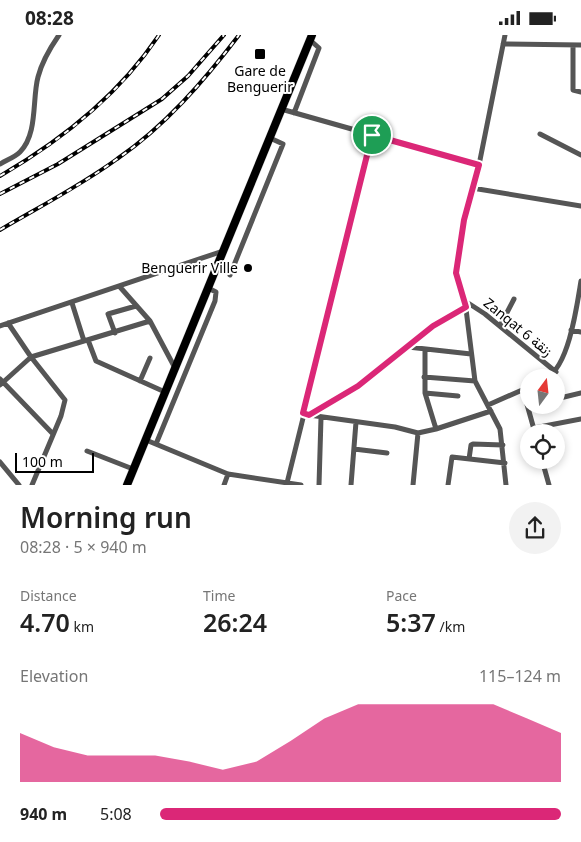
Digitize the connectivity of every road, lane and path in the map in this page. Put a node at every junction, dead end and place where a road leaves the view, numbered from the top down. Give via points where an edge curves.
1 (59, 35) edge
2 (505, 35) edge
3 (311, 37) edge
4 (503, 44) junction
5 (573, 45) junction
6 (581, 45) edge
7 (581, 92) edge
8 (281, 109) junction
9 (294, 113) junction
10 (540, 134) dead end
11 (372, 135) junction
12 (270, 138) junction
13 (581, 155) edge
14 (0, 164) edge
15 (479, 165) junction
16 (472, 189) junction
17 (581, 206) edge
18 (224, 251) junction
19 (230, 275) dead end
20 (581, 281) edge
21 (120, 287) junction
22 (208, 288) junction
23 (514, 299) dead end
24 (465, 301) junction
25 (72, 303) junction
26 (579, 304) edge
27 (136, 306) junction
28 (466, 307) junction
29 (150, 321) junction
30 (8, 323) junction
31 (0, 326) edge
32 (500, 326) junction
33 (571, 330) junction
34 (581, 332) edge
35 (115, 333) junction
36 (86, 341) junction
37 (408, 347) junction
38 (425, 351) junction
39 (471, 354) junction
40 (31, 357) junction
41 (150, 358) dead end
42 (175, 368) junction
43 (552, 369) edge
44 (557, 369) edge
45 (424, 377) junction
46 (140, 381) junction
47 (475, 381) junction
48 (1, 382) edge
49 (520, 391) edge
50 (165, 392) junction
51 (425, 393) junction
52 (581, 393) edge
53 (458, 396) dead end
54 (565, 397) edge
55 (489, 408) junction
56 (303, 413) junction
57 (309, 415) junction
58 (322, 418) junction
59 (581, 419) edge
60 (356, 422) junction
61 (560, 424) edge
62 (436, 429) junction
63 (418, 433) junction
64 (53, 434) junction
65 (146, 440) junction
66 (156, 444) junction
67 (503, 445) junction
68 (354, 449) junction
69 (87, 451) dead end
70 (387, 453) dead end
71 (469, 459) junction
72 (0, 461) edge
73 (505, 463) junction
74 (133, 469) junction
75 (545, 469) edge
76 (228, 474) junction
77 (287, 483) junction
78 (19, 485) edge
79 (32, 485) edge
80 (126, 485) edge
81 (224, 485) edge
82 (301, 485) edge
83 (319, 485) edge
84 (351, 485) edge
85 (413, 485) edge
86 (448, 485) edge
87 (506, 485) edge
88 (549, 485) edge

1 - 14 street via 40,67 31,126 24,146
2 - 4 street
3 - 8 main road
3 - 9 street via 319,48
4 - 5 street
4 - 15 street
5 - 6 street
5 - 7 street via 574,90
8 - 9 street
8 - 12 main road
9 - 11 street
10 - 13 street
11 - 15 street
11 - 56 street
12 - 18 main road
12 - 19 street via 283,144
15 - 16 street
16 - 17 street
16 - 24 street via 456,273
18 - 21 street
18 - 22 main road
20 - 26 street
21 - 25 street
21 - 27 street
22 - 42 main road
22 - 66 street via 216,292 215,301
23 - 32 street
24 - 28 street
24 - 32 street, Zanqat 6 زنقة
25 - 30 street
25 - 36 street
26 - 33 street
27 - 29 street
27 - 35 street via 108,314
28 - 37 street via 433,326
28 - 39 street
29 - 35 street
29 - 42 street
30 - 31 street
30 - 40 street
32 - 43 street, Zanqat 6 زنقة
33 - 34 street
33 - 44 street
35 - 36 street
36 - 40 street
36 - 46 street via 96,361
37 - 38 street
37 - 57 street via 358,386
38 - 39 street
38 - 45 street
39 - 47 street
40 - 48 street
40 - 64 street via 65,400
41 - 46 street
42 - 50 main road
45 - 47 street
45 - 51 street
46 - 50 street
47 - 55 street
48 - 64 street
49 - 55 street
50 - 65 main road
51 - 53 street
51 - 62 street
52 - 54 street
55 - 62 street
55 - 67 street via 500,429
56 - 57 street
56 - 77 street
57 - 58 street
58 - 60 street
58 - 83 street
59 - 61 street
60 - 63 street
60 - 68 street
62 - 63 street
63 - 85 street
64 - 79 street
65 - 66 street
65 - 74 main road
66 - 76 street
67 - 71 street via 473,444
67 - 73 street
68 - 70 street
68 - 84 street
69 - 74 street
71 - 73 street
71 - 86 street via 452,457
72 - 78 street
73 - 87 street
74 - 80 main road
75 - 88 street
76 - 77 street
76 - 81 street
77 - 82 street

